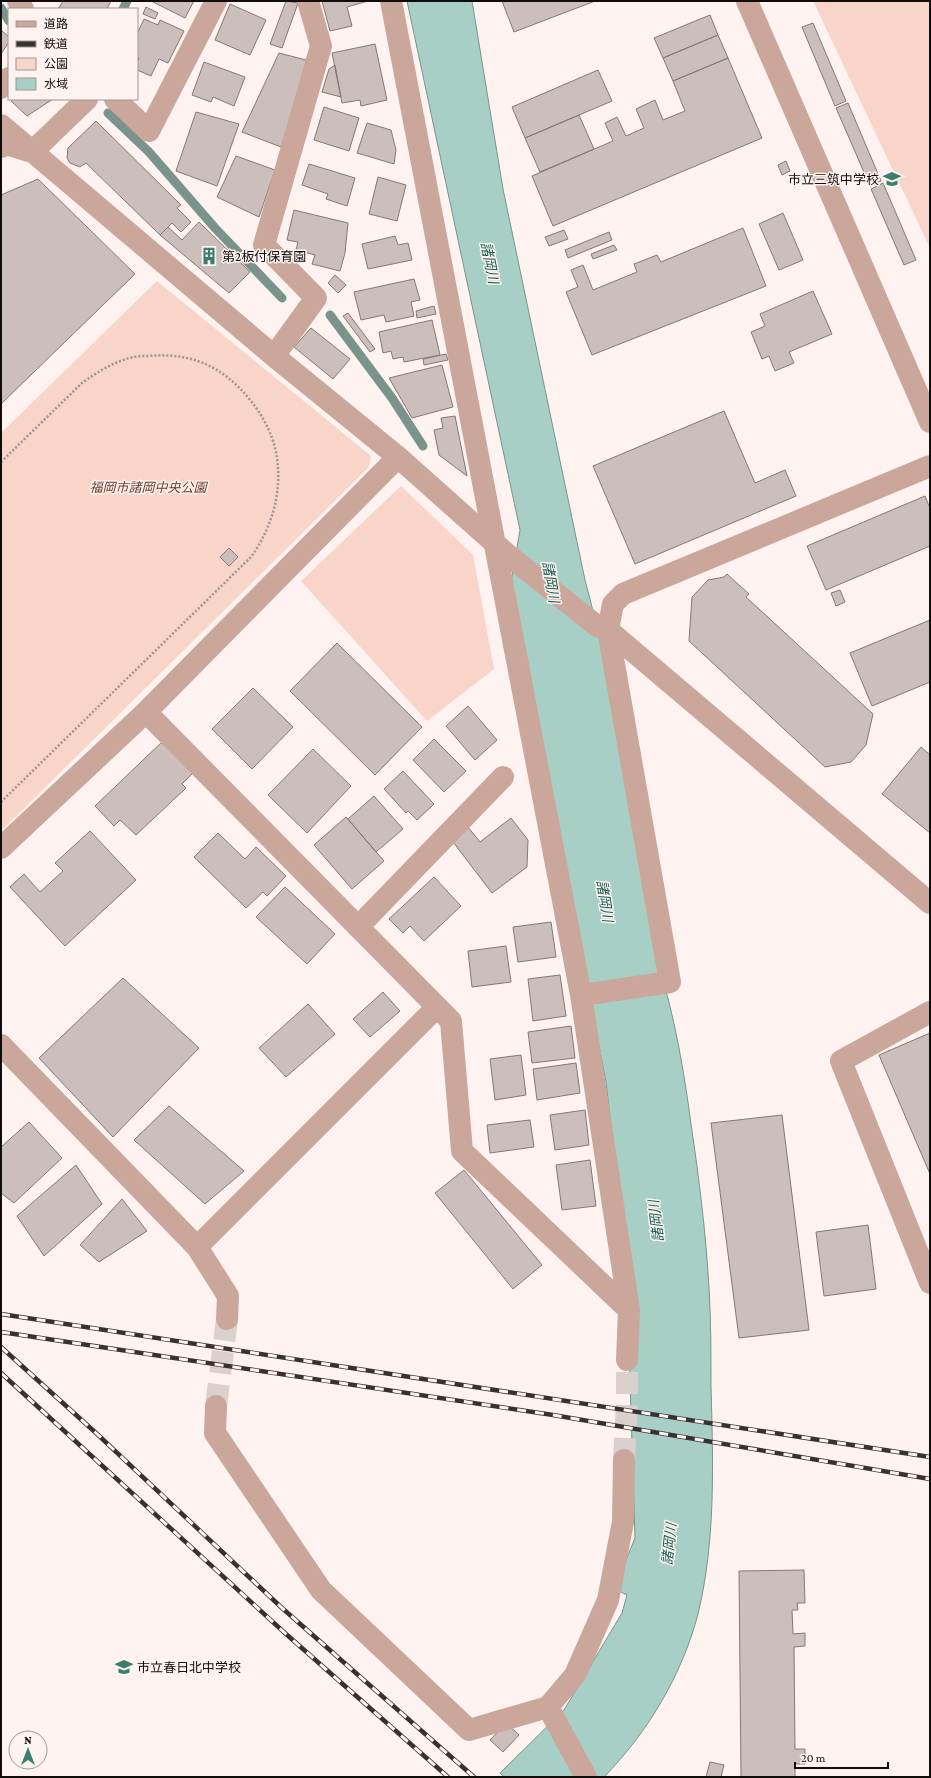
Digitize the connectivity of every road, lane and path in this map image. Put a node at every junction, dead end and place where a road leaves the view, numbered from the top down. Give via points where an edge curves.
1 (216, 1) edge
2 (308, 1) edge
3 (391, 1) edge
4 (747, 1) edge
5 (8, 79) edge
6 (1, 88) edge
7 (86, 100) edge
8 (115, 100) edge
9 (1, 125) edge
10 (1, 147) edge
11 (32, 152) junction
12 (274, 356) junction
13 (930, 422) edge
14 (398, 457) junction
15 (1, 462) edge
16 (930, 466) edge
17 (501, 550) junction
18 (602, 628) junction
19 (146, 712) junction
20 (503, 777) dead end
21 (1, 802) edge
22 (1, 848) edge
23 (930, 903) edge
24 (358, 927) junction
25 (583, 995) dead end
26 (437, 1007) junction
27 (930, 1012) edge
28 (1, 1045) edge
29 (197, 1247) junction
30 (930, 1283) edge
31 (629, 1310) junction
32 (227, 1319) tunnel mouth
33 (627, 1360) tunnel mouth
34 (216, 1406) tunnel mouth
35 (624, 1460) tunnel mouth
36 (548, 1707) junction
37 (586, 1777) edge

1 - 8 street via 149,131
2 - 12 street via 321,46 264,245 316,298
3 - 17 street
4 - 13 street
5 - 6 street
7 - 11 street
9 - 11 street
10 - 11 street via 6,144
11 - 12 street
12 - 14 street
14 - 17 street
14 - 19 street
15 - 21 path via 82,383 95,374 130,358 162,354 188,357 211,365 228,376 263,416 272,439 278,466 278,488 271,522 252,556
16 - 18 street via 623,594 613,604
17 - 18 street
17 - 31 street via 581,995
18 - 23 street
18 - 25 street via 670,982
19 - 22 street
19 - 24 street
20 - 24 street
24 - 26 street
26 - 29 street
26 - 31 street via 451,1021 462,1151
27 - 30 street via 841,1061
28 - 29 street
29 - 32 street via 228,1296
31 - 33 street
34 - 36 street via 215,1433 321,1590 469,1730
35 - 36 street via 623,1522 608,1600 575,1676
36 - 37 street

